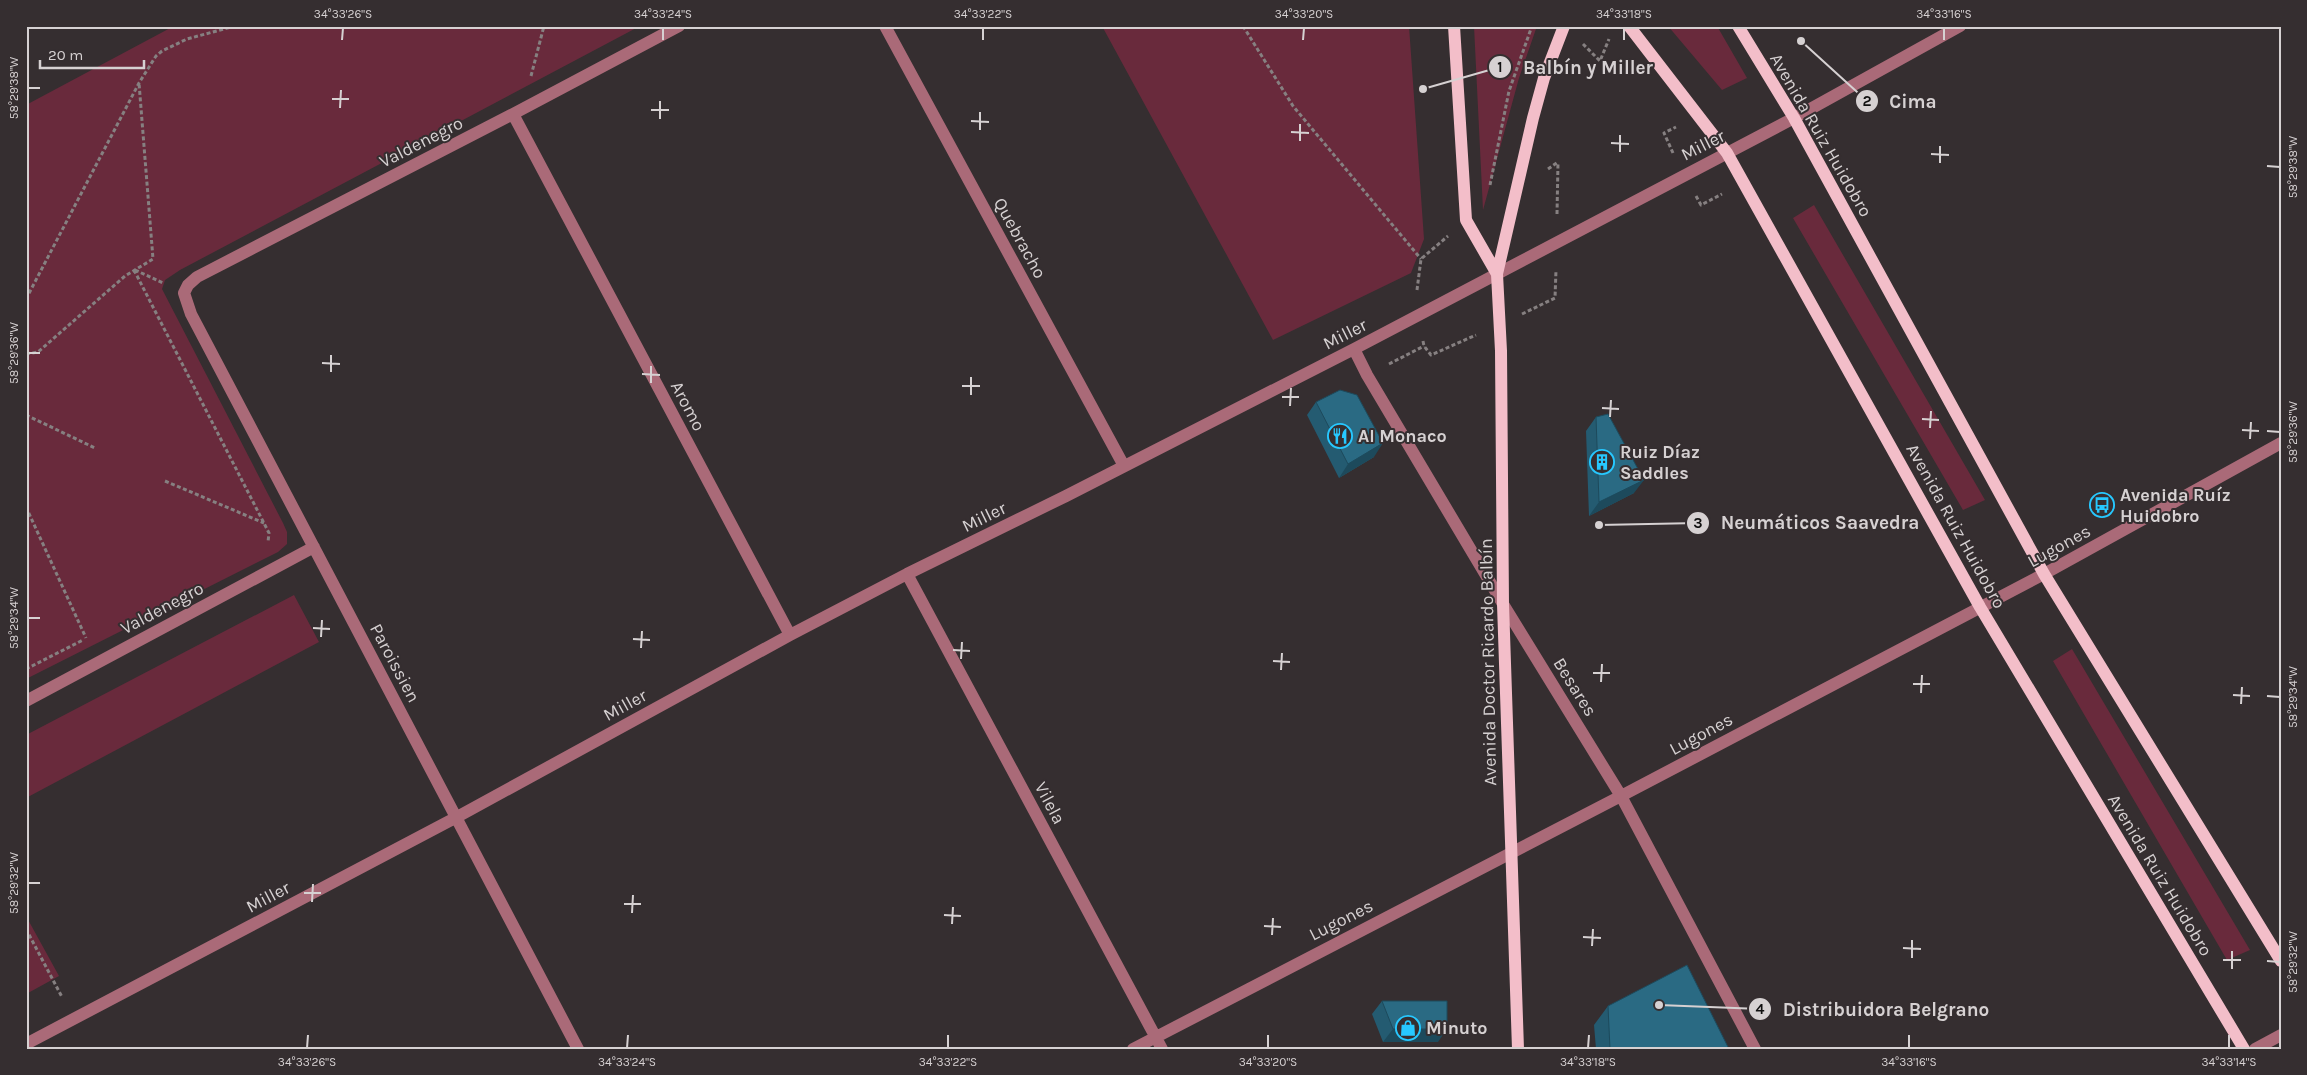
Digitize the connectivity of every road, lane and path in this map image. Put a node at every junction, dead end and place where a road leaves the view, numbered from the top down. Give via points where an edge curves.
1 (235, 26) edge
2 (544, 26) edge
3 (679, 26) edge
4 (885, 26) edge
5 (1243, 26) edge
6 (1454, 26) edge
7 (1564, 26) edge
8 (1629, 26) edge
9 (1738, 26) edge
10 (1960, 26) edge
11 (1610, 35) dead end
12 (1579, 40) dead end
13 (139, 83) junction
14 (518, 112) junction
15 (1794, 118) junction
16 (1727, 152) junction
17 (1466, 220) junction
18 (134, 270) junction
19 (1497, 274) junction
20 (184, 293) junction
21 (26, 299) edge
22 (1424, 346) dead end
23 (1354, 349) junction
24 (26, 354) edge
25 (1367, 375) junction
26 (26, 415) edge
27 (2281, 443) edge
28 (95, 448) dead end
29 (1124, 466) junction
30 (165, 480) dead end
31 (26, 507) edge
32 (264, 523) junction
33 (266, 544) dead end
34 (314, 547) junction
35 (907, 574) junction
36 (2044, 574) junction
37 (1503, 604) junction
38 (1980, 607) junction
39 (94, 634) dead end
40 (790, 635) junction
41 (86, 638) junction
42 (26, 669) edge
43 (26, 701) edge
44 (1621, 796) junction
45 (457, 817) junction
46 (1511, 852) junction
47 (26, 929) edge
48 (2281, 961) edge
49 (74, 1019) junction
50 (1156, 1036) junction
51 (2281, 1036) edge
52 (26, 1044) edge
53 (578, 1049) edge
54 (1133, 1049) edge
55 (1162, 1049) edge
56 (1518, 1049) edge
57 (1754, 1049) edge
58 (2244, 1049) edge
59 (2255, 1049) edge

1 - 13 path via 187,39 162,51
2 - 14 path
3 - 14 street, Valdenegro
4 - 29 street, Quebracho
5 - 17 path via 1293,106 1421,259
6 - 17 main road, Avenida Doctor Ricardo Balbín
7 - 19 main road, Avenida Doctor Ricardo Balbín via 1533,118
8 - 16 main road, Avenida Ruiz Huidobro
9 - 15 main road, Avenida Ruiz Huidobro
10 - 15 street, Miller
11 - 12 path via 1600,61
13 - 18 path via 153,259
13 - 21 path
14 - 20 street, Valdenegro via 197,277
14 - 40 street, Aromo
15 - 16 street, Miller
15 - 36 main road, Avenida Ruiz Huidobro
16 - 19 street, Miller
16 - 38 main road, Avenida Ruiz Huidobro
17 - 19 main road, Avenida Doctor Ricardo Balbín
18 - 20 path
18 - 24 path via 38,352
18 - 32 path
19 - 23 street, Miller
19 - 37 main road, Avenida Doctor Ricardo Balbín via 1501,351
20 - 34 street, Paroissien via 191,314
22 - 25 path
23 - 25 street, Besares
23 - 29 street, Miller
25 - 37 street, Besares
26 - 28 path
27 - 36 street, Lugones
29 - 35 street, Miller
30 - 32 path
31 - 41 path
32 - 33 path via 270,540
34 - 43 street, Valdenegro
34 - 45 street, Paroissien
35 - 40 street, Miller
35 - 50 street, Vilela
36 - 38 street, Lugones
36 - 48 main road, Avenida Ruiz Huidobro
37 - 44 street, Besares
37 - 46 main road, Avenida Doctor Ricardo Balbín
38 - 44 street, Lugones
38 - 58 main road, Avenida Ruiz Huidobro
39 - 41 path
40 - 45 street, Miller
41 - 42 path
44 - 46 street, Lugones
44 - 57 street, Besares
45 - 49 street, Miller
45 - 53 street, Paroissien
46 - 50 street, Lugones
46 - 56 main road, Avenida Doctor Ricardo Balbín
47 - 49 path
49 - 52 street, Miller
50 - 54 street, Lugones
50 - 55 street, Vilela
51 - 59 street

